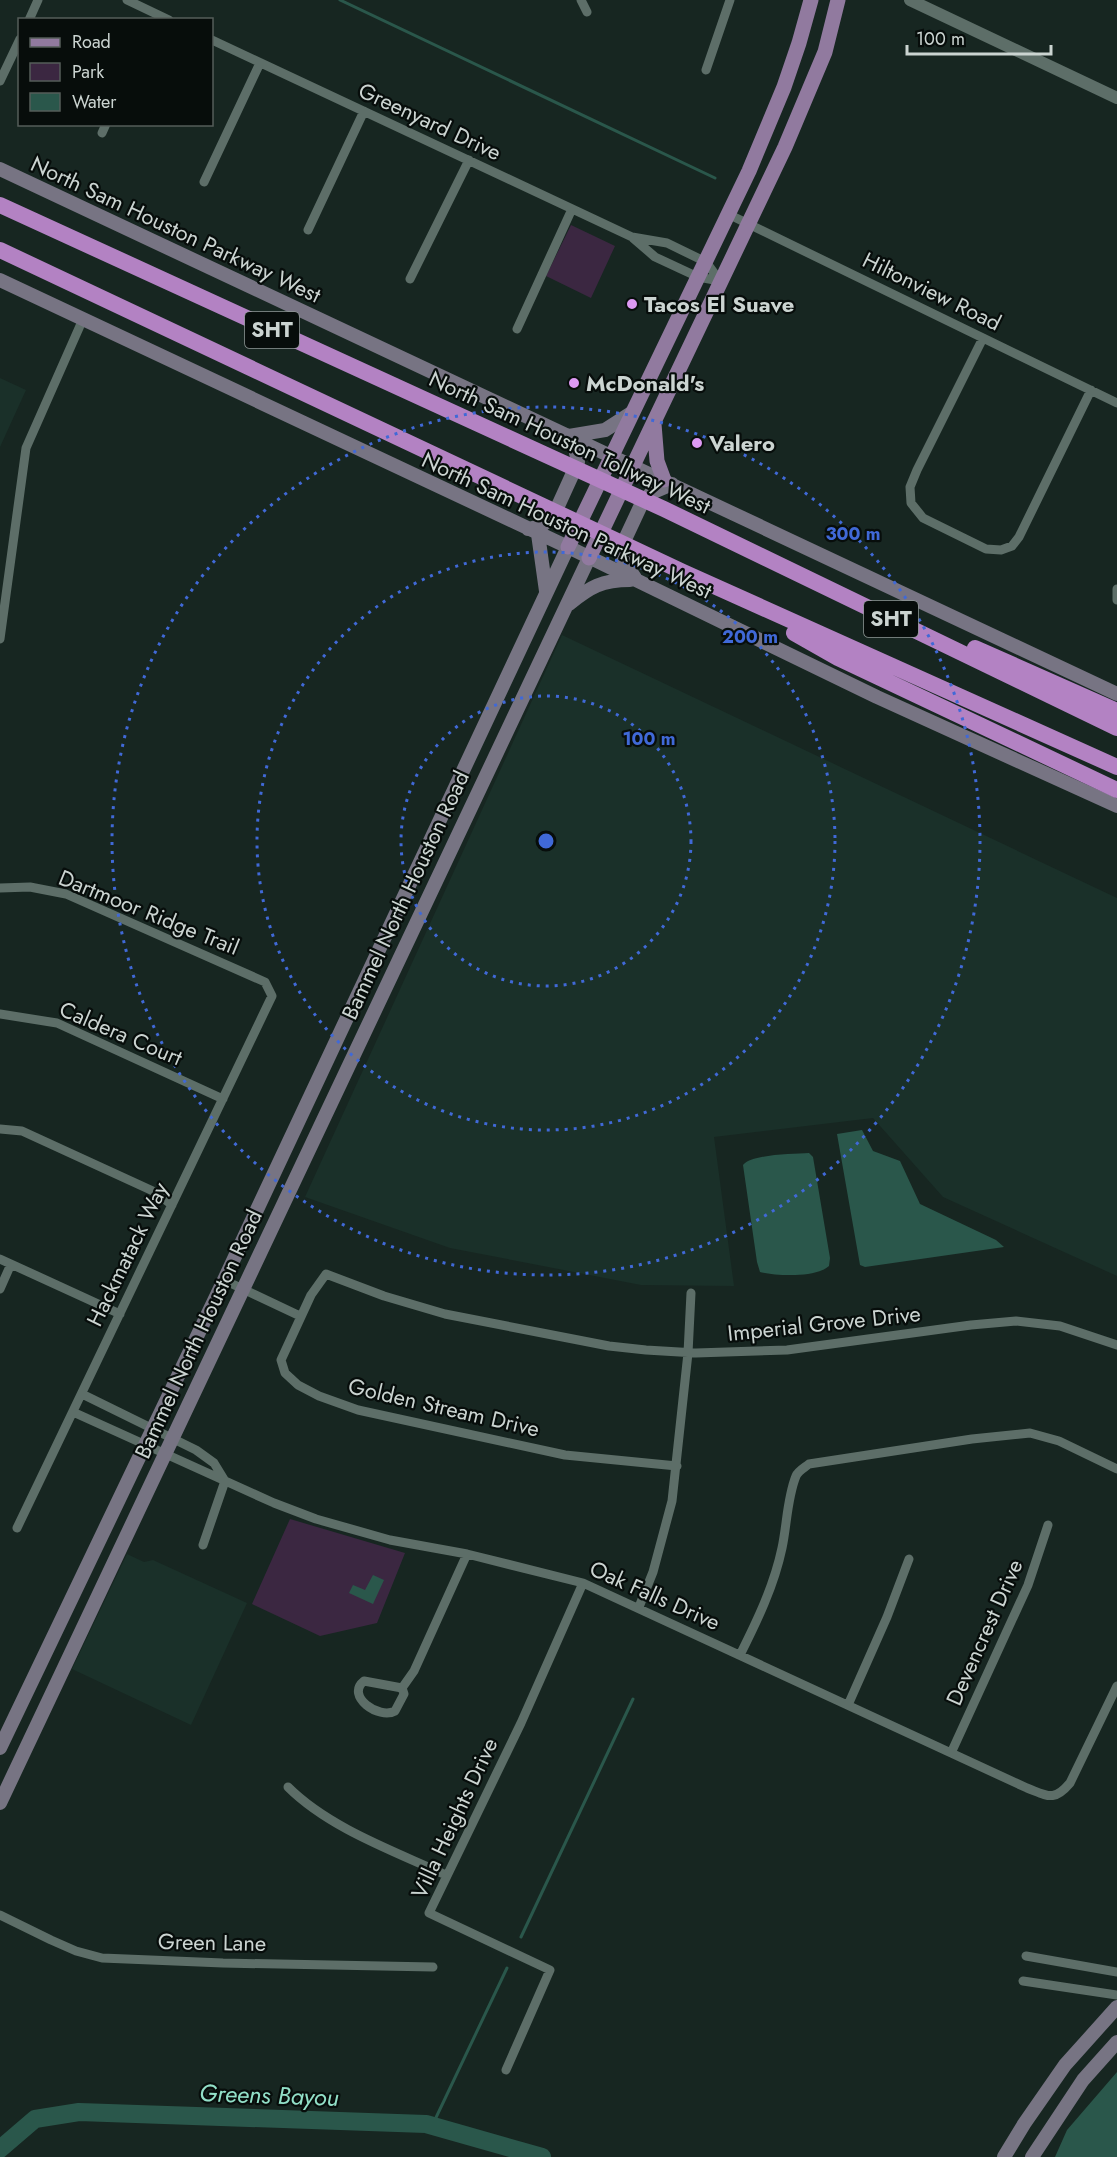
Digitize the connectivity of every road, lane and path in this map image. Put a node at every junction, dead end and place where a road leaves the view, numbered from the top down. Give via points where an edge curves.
1 (38, 0) edge
2 (127, 0) edge
3 (581, 0) edge
4 (730, 0) edge
5 (811, 0) edge
6 (838, 0) edge
7 (910, 0) edge
8 (587, 12) dead end
9 (155, 16) edge
10 (29, 18) edge
11 (213, 40) edge
12 (18, 43) edge
13 (260, 63) junction
14 (706, 70) dead end
15 (0, 81) edge
16 (1117, 98) edge
17 (364, 111) junction
18 (468, 160) junction
19 (0, 169) edge
20 (204, 182) dead end
21 (0, 205) edge
22 (572, 209) junction
23 (730, 215) junction
24 (748, 224) junction
25 (308, 230) dead end
26 (632, 237) junction
27 (0, 250) edge
28 (706, 262) junction
29 (698, 278) junction
30 (410, 279) dead end
31 (0, 280) edge
32 (720, 281) junction
33 (83, 319) junction
34 (517, 329) dead end
35 (983, 338) junction
36 (1091, 390) junction
37 (1117, 403) edge
38 (633, 412) junction
39 (653, 422) junction
40 (569, 436) junction
41 (612, 456) junction
42 (633, 465) junction
43 (668, 482) junction
44 (533, 532) junction
45 (568, 547) junction
46 (589, 558) junction
47 (683, 572) junction
48 (636, 580) junction
49 (810, 580) junction
50 (1117, 589) edge
51 (546, 595) junction
52 (1117, 600) edge
53 (565, 608) junction
54 (0, 639) edge
55 (1117, 694) edge
56 (1117, 711) edge
57 (1117, 728) edge
58 (1117, 767) edge
59 (1117, 790) edge
60 (1117, 806) edge
61 (424, 852) junction
62 (446, 862) junction
63 (0, 888) edge
64 (272, 996) joint
65 (0, 1014) edge
66 (344, 1025) junction
67 (364, 1036) junction
68 (223, 1099) junction
69 (0, 1129) edge
70 (172, 1205) junction
71 (0, 1259) edge
72 (12, 1264) junction
73 (326, 1274) joint
74 (224, 1280) junction
75 (0, 1289) edge
76 (244, 1289) junction
77 (692, 1293) dead end
78 (120, 1314) junction
79 (300, 1316) junction
80 (1117, 1345) edge
81 (688, 1353) junction
82 (81, 1394) junction
83 (73, 1412) junction
84 (152, 1428) junction
85 (174, 1439) junction
86 (144, 1445) junction
87 (166, 1455) junction
88 (677, 1466) junction
89 (1117, 1469) edge
90 (225, 1481) junction
91 (1048, 1525) dead end
92 (17, 1528) dead end
93 (203, 1545) dead end
94 (467, 1554) junction
95 (909, 1559) dead end
96 (583, 1583) junction
97 (639, 1607) junction
98 (52, 1638) junction
99 (73, 1648) junction
100 (740, 1655) junction
101 (1117, 1686) edge
102 (402, 1688) junction
103 (848, 1705) junction
104 (0, 1748) edge
105 (951, 1753) junction
106 (288, 1787) dead end
107 (0, 1803) edge
108 (446, 1875) junction
109 (0, 1915) edge
110 (1026, 1956) dead end
111 (433, 1967) dead end
112 (1117, 1972) edge
113 (1023, 1981) dead end
114 (1117, 1995) edge
115 (1117, 2007) edge
116 (1117, 2042) edge
117 (506, 2070) dead end
118 (1004, 2157) edge
119 (1032, 2157) edge

1 - 10 street
2 - 9 street
3 - 8 street
4 - 14 street
5 - 23 main road, Bammel North Houston Road via 784,87
6 - 24 main road, Bammel North Houston Road via 825,52
7 - 16 street
11 - 13 street, Greenyard Drive
12 - 15 street
13 - 17 street, Greenyard Drive
13 - 20 street
17 - 18 street, Greenyard Drive
17 - 25 street
18 - 22 street, Greenyard Drive
18 - 30 street
19 - 40 main road, North Sam Houston Parkway West
21 - 49 highway, North Sam Houston Tollway West / SHT via 664,509
22 - 26 street, Greenyard Drive
22 - 34 street
23 - 24 street, Hiltonview Road
23 - 28 main road, Bammel North Houston Road
24 - 32 main road, Bammel North Houston Road
24 - 35 street, Hiltonview Road
26 - 28 street, Greenyard Drive via 667,243
26 - 29 street, Greenyard Drive via 655,257
27 - 47 highway, SHT
28 - 29 main road, Bammel North Houston Road
28 - 32 street, Greenyard Drive
29 - 32 street, Greenyard Drive
29 - 38 main road, Bammel North Houston Road
31 - 33 main road, North Sam Houston Parkway West
32 - 39 main road, Bammel North Houston Road
33 - 44 main road, North Sam Houston Parkway West
33 - 54 street via 26,448
35 - 36 street, Hiltonview Road
35 - 36 street via 910,487 911,503 923,518 986,549 1012,546 1018,537
36 - 37 street, Hiltonview Road
38 - 40 main road via 604,430
38 - 41 main road, Bammel North Houston Road
39 - 42 main road, Bammel North Houston Road
39 - 43 main road via 657,461
40 - 41 main road, North Sam Houston Parkway West
40 - 44 main road via 578,462 553,517
41 - 42 main road, North Sam Houston Parkway West
41 - 45 main road, Bammel North Houston Road
42 - 43 main road, North Sam Houston Parkway West
42 - 46 main road, Bammel North Houston Road
43 - 48 main road via 640,505 620,550
43 - 55 main road, North Sam Houston Parkway West
44 - 45 main road, North Sam Houston Parkway West
44 - 51 main road
45 - 46 main road, North Sam Houston Parkway West
45 - 51 main road, Bammel North Houston Road
46 - 48 main road, North Sam Houston Parkway West
46 - 53 main road, Bammel North Houston Road
47 - 58 highway, SHT
47 - 59 highway via 838,658
48 - 53 main road via 600,583
48 - 60 main road, North Sam Houston Parkway West via 877,697
49 - 56 highway via 882,607
49 - 57 highway, North Sam Houston Tollway West / SHT
50 - 52 street
51 - 61 main road, Bammel North Houston Road
53 - 62 main road, Bammel North Houston Road
61 - 62 main road
61 - 66 main road, Bammel North Houston Road
62 - 67 main road, Bammel North Houston Road
63 - 64 street, Dartmoor Ridge Trail via 30,887 66,894 265,982
64 - 68 street, Hackmatack Way
65 - 68 street, Caldera Court via 57,1023
66 - 67 main road
66 - 74 main road, Bammel North Houston Road
67 - 76 main road, Bammel North Houston Road
68 - 70 street, Hackmatack Way
69 - 70 street via 22,1131 155,1192
70 - 78 street, Hackmatack Way
71 - 72 street
72 - 75 street
72 - 78 street
73 - 79 street, Golden Stream Drive
73 - 81 street, Imperial Grove Drive via 445,1314 609,1346
74 - 76 street
74 - 84 main road, Bammel North Houston Road
76 - 79 street
76 - 85 main road, Bammel North Houston Road
77 - 81 street
78 - 82 street, Hackmatack Way
79 - 88 street, Golden Stream Drive via 281,1360 285,1373 298,1385 345,1406 565,1455
80 - 81 street, Imperial Grove Drive via 1060,1326 1016,1321 817,1348
81 - 88 street
82 - 83 street, Hackmatack Way
82 - 84 street, Oak Falls Drive
83 - 86 street, Oak Falls Drive
83 - 92 street, Hackmatack Way
84 - 85 street, Oak Falls Drive
84 - 86 main road, Bammel North Houston Road
85 - 87 main road, Bammel North Houston Road
85 - 90 street, Oak Falls Drive via 214,1463
86 - 87 street, Oak Falls Drive
86 - 98 main road, Bammel North Houston Road
87 - 90 street, Oak Falls Drive
87 - 99 main road, Bammel North Houston Road
88 - 97 street via 665,1532
89 - 100 street via 1059,1441 1030,1433 809,1464 797,1473 774,1578
90 - 93 street
90 - 94 street, Oak Falls Drive via 352,1530
91 - 105 street, Devencrest Drive via 1028,1585
94 - 96 street, Oak Falls Drive
94 - 102 street via 414,1671
95 - 103 street
96 - 97 street, Oak Falls Drive
96 - 108 street, Villa Heights Drive
97 - 100 street, Oak Falls Drive
98 - 99 main road
98 - 104 main road, Bammel North Houston Road
99 - 107 main road, Bammel North Houston Road
100 - 103 street, Oak Falls Drive
101 - 105 street, Oak Falls Drive via 1070,1783 1061,1793 1050,1797
102 - 102 street via 364,1681 358,1691 365,1704 385,1714 394,1711 404,1694
103 - 105 street, Oak Falls Drive
106 - 108 street via 339,1824
108 - 117 street, Villa Heights Drive via 429,1913 550,1970
109 - 111 street, Green Lane via 76,1951 114,1959
110 - 112 street
113 - 114 street
115 - 118 main road via 1065,2065
116 - 119 main road via 1083,2080

